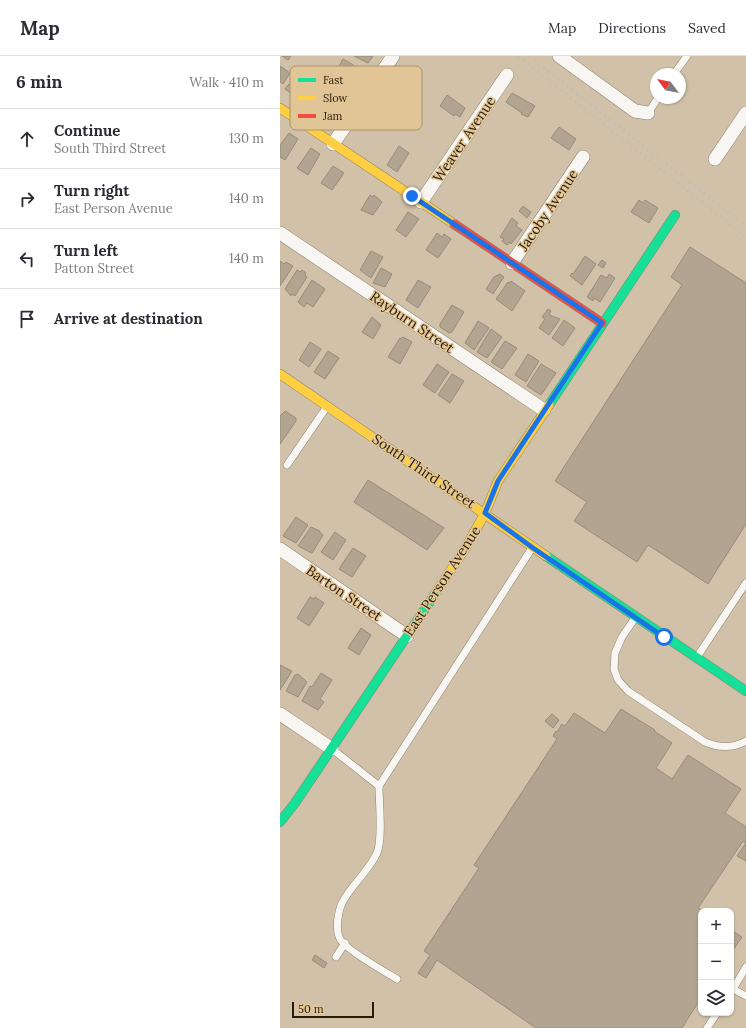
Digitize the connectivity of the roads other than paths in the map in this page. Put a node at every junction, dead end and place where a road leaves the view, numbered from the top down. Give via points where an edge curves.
1 (393, 56) edge
2 (559, 56) edge
3 (686, 56) edge
4 (386, 66) edge
5 (678, 68) edge
6 (507, 76) dead end
7 (654, 104) edge
8 (280, 108) edge
9 (648, 113) joint
10 (746, 113) edge
11 (290, 115) edge
12 (312, 130) edge
13 (343, 130) edge
14 (333, 144) junction
15 (584, 156) dead end
16 (714, 160) dead end
17 (421, 202) junction
18 (674, 215) dead end
19 (280, 233) edge
20 (512, 263) junction
21 (602, 323) junction
22 (280, 374) edge
23 (327, 406) junction
24 (544, 410) junction
25 (287, 465) dead end
26 (485, 513) junction
27 (533, 548) junction
28 (280, 549) edge
29 (746, 583) edge
30 (635, 618) junction
31 (407, 636) junction
32 (696, 659) junction
33 (746, 679) edge
34 (743, 690) edge
35 (280, 714) edge
36 (746, 741) edge
37 (332, 749) junction
38 (379, 786) junction
39 (280, 822) edge
40 (345, 943) junction
41 (336, 957) dead end
42 (746, 967) edge
43 (397, 979) dead end
44 (734, 987) edge
45 (734, 991) edge
46 (746, 996) edge
47 (715, 1016) edge
48 (707, 1028) edge

1 - 4 street
2 - 9 street via 634,111
3 - 5 lane
6 - 17 street, Weaver Avenue
7 - 9 lane
8 - 11 street
10 - 16 street
12 - 14 street
13 - 14 street
14 - 17 street
15 - 20 street, Jacoby Avenue
17 - 20 street
18 - 21 street, East Person Avenue
19 - 24 street, Rayburn Street
20 - 21 street
21 - 24 street, East Person Avenue
22 - 23 street, South Third Street
23 - 25 lane
23 - 26 street, South Third Street
24 - 26 street, East Person Avenue via 498,481
26 - 27 street, South Third Street
26 - 31 street, East Person Avenue via 466,547
27 - 30 street, South Third Street
27 - 38 lane
28 - 31 street, Barton Street
29 - 32 lane
30 - 32 street, South Third Street
30 - 36 lane via 615,653 614,669 622,686 705,742 720,747
31 - 37 street, East Person Avenue
32 - 34 street, South Third Street
33 - 34 lane
35 - 37 street
37 - 38 lane
37 - 39 street, East Person Avenue
38 - 40 lane via 380,830 377,852 342,903 338,920 340,939
40 - 41 lane
40 - 43 lane
42 - 44 lane
45 - 46 lane
47 - 48 lane

